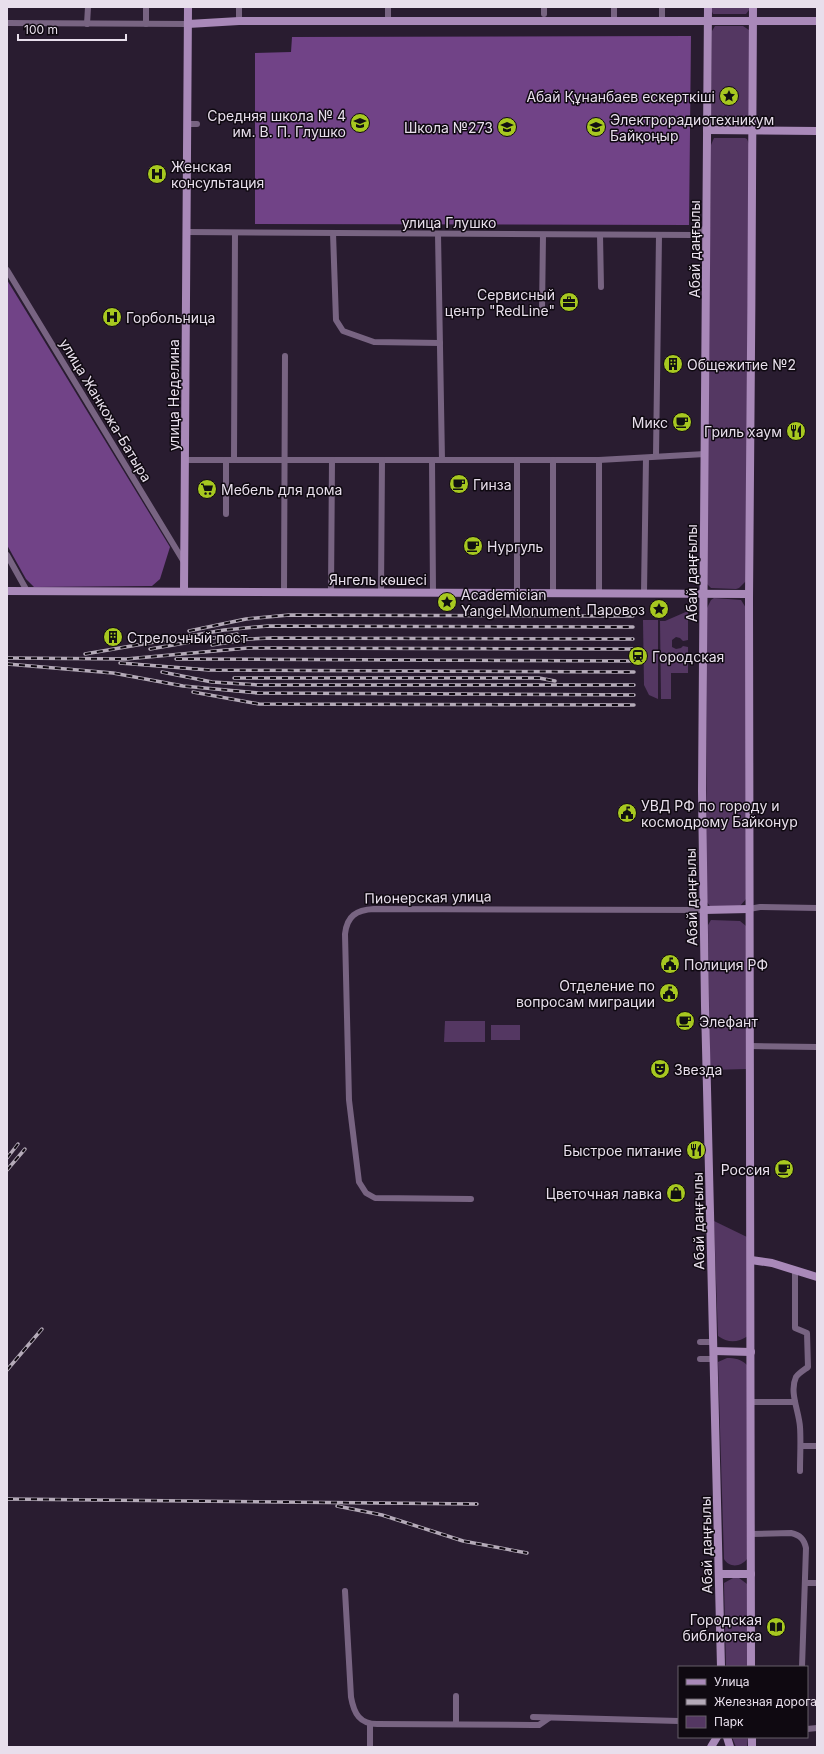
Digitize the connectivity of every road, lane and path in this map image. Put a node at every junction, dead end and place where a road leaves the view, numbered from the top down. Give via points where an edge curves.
1 (88, 7) edge
2 (146, 7) edge
3 (188, 7) edge
4 (239, 7) edge
5 (388, 7) edge
6 (614, 7) edge
7 (662, 7) edge
8 (708, 7) edge
9 (753, 7) edge
10 (239, 21) junction
11 (388, 21) junction
12 (614, 21) junction
13 (662, 21) junction
14 (753, 21) junction
15 (708, 22) junction
16 (817, 22) edge
17 (7, 24) edge
18 (88, 24) junction
19 (146, 24) junction
20 (188, 24) junction
21 (188, 124) junction
22 (197, 124) dead end
23 (707, 130) junction
24 (753, 130) junction
25 (817, 131) edge
26 (707, 226) junction
27 (187, 232) junction
28 (235, 233) junction
29 (333, 233) junction
30 (438, 234) junction
31 (543, 235) junction
32 (600, 235) junction
33 (659, 235) junction
34 (7, 270) edge
35 (601, 287) dead end
36 (542, 312) dead end
37 (440, 343) junction
38 (285, 356) dead end
39 (705, 454) junction
40 (656, 456) junction
41 (646, 458) junction
42 (185, 460) junction
43 (226, 460) junction
44 (234, 460) junction
45 (285, 460) junction
46 (332, 460) junction
47 (382, 460) junction
48 (432, 460) junction
49 (442, 460) junction
50 (552, 460) junction
51 (599, 460) junction
52 (517, 461) junction
53 (226, 514) dead end
54 (7, 555) edge
55 (184, 562) junction
56 (7, 591) edge
57 (27, 591) junction
58 (184, 591) junction
59 (284, 592) junction
60 (331, 592) junction
61 (381, 592) junction
62 (433, 592) junction
63 (517, 593) junction
64 (553, 593) junction
65 (599, 593) junction
66 (644, 593) junction
67 (704, 593) junction
68 (749, 594) junction
69 (817, 908) edge
70 (749, 909) junction
71 (704, 910) junction
72 (750, 1046) junction
73 (817, 1047) edge
74 (471, 1198) dead end
75 (752, 1260) junction
76 (795, 1270) junction
77 (817, 1277) edge
78 (700, 1342) dead end
79 (714, 1342) junction
80 (751, 1352) junction
81 (714, 1355) junction
82 (700, 1360) dead end
83 (751, 1402) junction
84 (795, 1402) junction
85 (800, 1446) junction
86 (817, 1446) edge
87 (800, 1471) dead end
88 (751, 1534) junction
89 (719, 1574) junction
90 (751, 1574) junction
91 (805, 1583) junction
92 (817, 1583) edge
93 (345, 1591) dead end
94 (721, 1666) edge
95 (751, 1666) edge
96 (802, 1666) edge
97 (456, 1696) dead end
98 (533, 1717) dead end
99 (549, 1718) junction
100 (678, 1721) edge
101 (370, 1724) junction
102 (456, 1724) junction
103 (716, 1738) edge
104 (370, 1747) edge
105 (711, 1747) edge

1 - 18 street
2 - 19 street
3 - 20 main road, улица Неделина
4 - 10 street
5 - 11 street
6 - 12 street
7 - 13 street
8 - 15 main road, Абай даңғылы
9 - 14 main road
10 - 11 main road
10 - 20 main road
11 - 12 main road
12 - 13 main road
13 - 15 main road
14 - 15 main road
14 - 16 main road
14 - 24 main road
15 - 23 main road, Абай даңғылы
17 - 18 street
18 - 19 street
19 - 20 street
20 - 21 main road, улица Неделина
21 - 22 street
21 - 27 main road, улица Неделина
23 - 24 main road
23 - 26 main road, Абай даңғылы
24 - 25 main road
24 - 68 main road
26 - 33 street, улица Глушко via 694,235
26 - 39 main road, Абай даңғылы
27 - 28 street, улица Глушко
27 - 42 main road, улица Неделина
28 - 29 street, улица Глушко
28 - 44 street
29 - 30 street, улица Глушко
29 - 37 street via 336,320 343,331 374,342
30 - 31 street, улица Глушко
30 - 37 street
31 - 32 street, улица Глушко
31 - 36 street
32 - 33 street, улица Глушко
32 - 35 street
33 - 40 street
34 - 55 street, улица Жанкожа-Батыра
37 - 49 street
38 - 45 street
39 - 40 street
39 - 67 main road, Абай даңғылы
40 - 41 street
41 - 51 street
41 - 66 street
42 - 43 street
42 - 55 main road, улица Неделина
43 - 44 street
43 - 53 street
44 - 45 street
45 - 46 street
45 - 59 street
46 - 47 street
46 - 60 street
47 - 48 street
47 - 61 street
48 - 49 street
48 - 62 street
49 - 52 street
50 - 51 street
50 - 52 street
50 - 64 street
51 - 65 street
52 - 63 street
54 - 57 street
55 - 58 main road, улица Неделина
56 - 57 main road, Янгель көшесі
57 - 58 main road, Янгель көшесі
58 - 59 main road, Янгель көшесі
59 - 60 main road, Янгель көшесі
60 - 61 main road, Янгель көшесі
61 - 62 main road, Янгель көшесі
62 - 63 main road, Янгель көшесі
63 - 64 main road, Янгель көшесі
64 - 65 main road, Янгель көшесі
65 - 66 main road, Янгель көшесі
66 - 67 main road, Янгель көшесі
67 - 68 main road, Янгель көшесі
67 - 71 main road, Абай даңғылы
68 - 70 main road
69 - 70 street
70 - 71 main road, Пионерская улица
70 - 72 main road
71 - 74 street, Пионерская улица via 374,909 352,915 348,920 345,934 349,1100 359,1182 366,1193 375,1198
71 - 79 main road, Абай даңғылы
72 - 73 street
72 - 75 main road
75 - 76 main road
75 - 80 main road
76 - 77 main road
76 - 84 street via 795,1328 807,1333 808,1367 797,1376 794,1384
78 - 79 street
79 - 81 main road, Абай даңғылы
80 - 81 main road
80 - 83 main road
81 - 82 street
81 - 89 main road, Абай даңғылы
83 - 84 street
83 - 88 main road
84 - 85 street via 799,1414
85 - 86 street
85 - 87 street
88 - 90 main road
88 - 91 street via 791,1534 800,1537 806,1548
89 - 90 main road
89 - 94 main road, Абай даңғылы
90 - 95 main road
91 - 92 street
91 - 96 street
93 - 101 street via 352,1707 358,1718
97 - 102 street
98 - 99 street
99 - 100 street
99 - 102 street via 539,1725
101 - 102 street
101 - 104 street
103 - 105 main road

